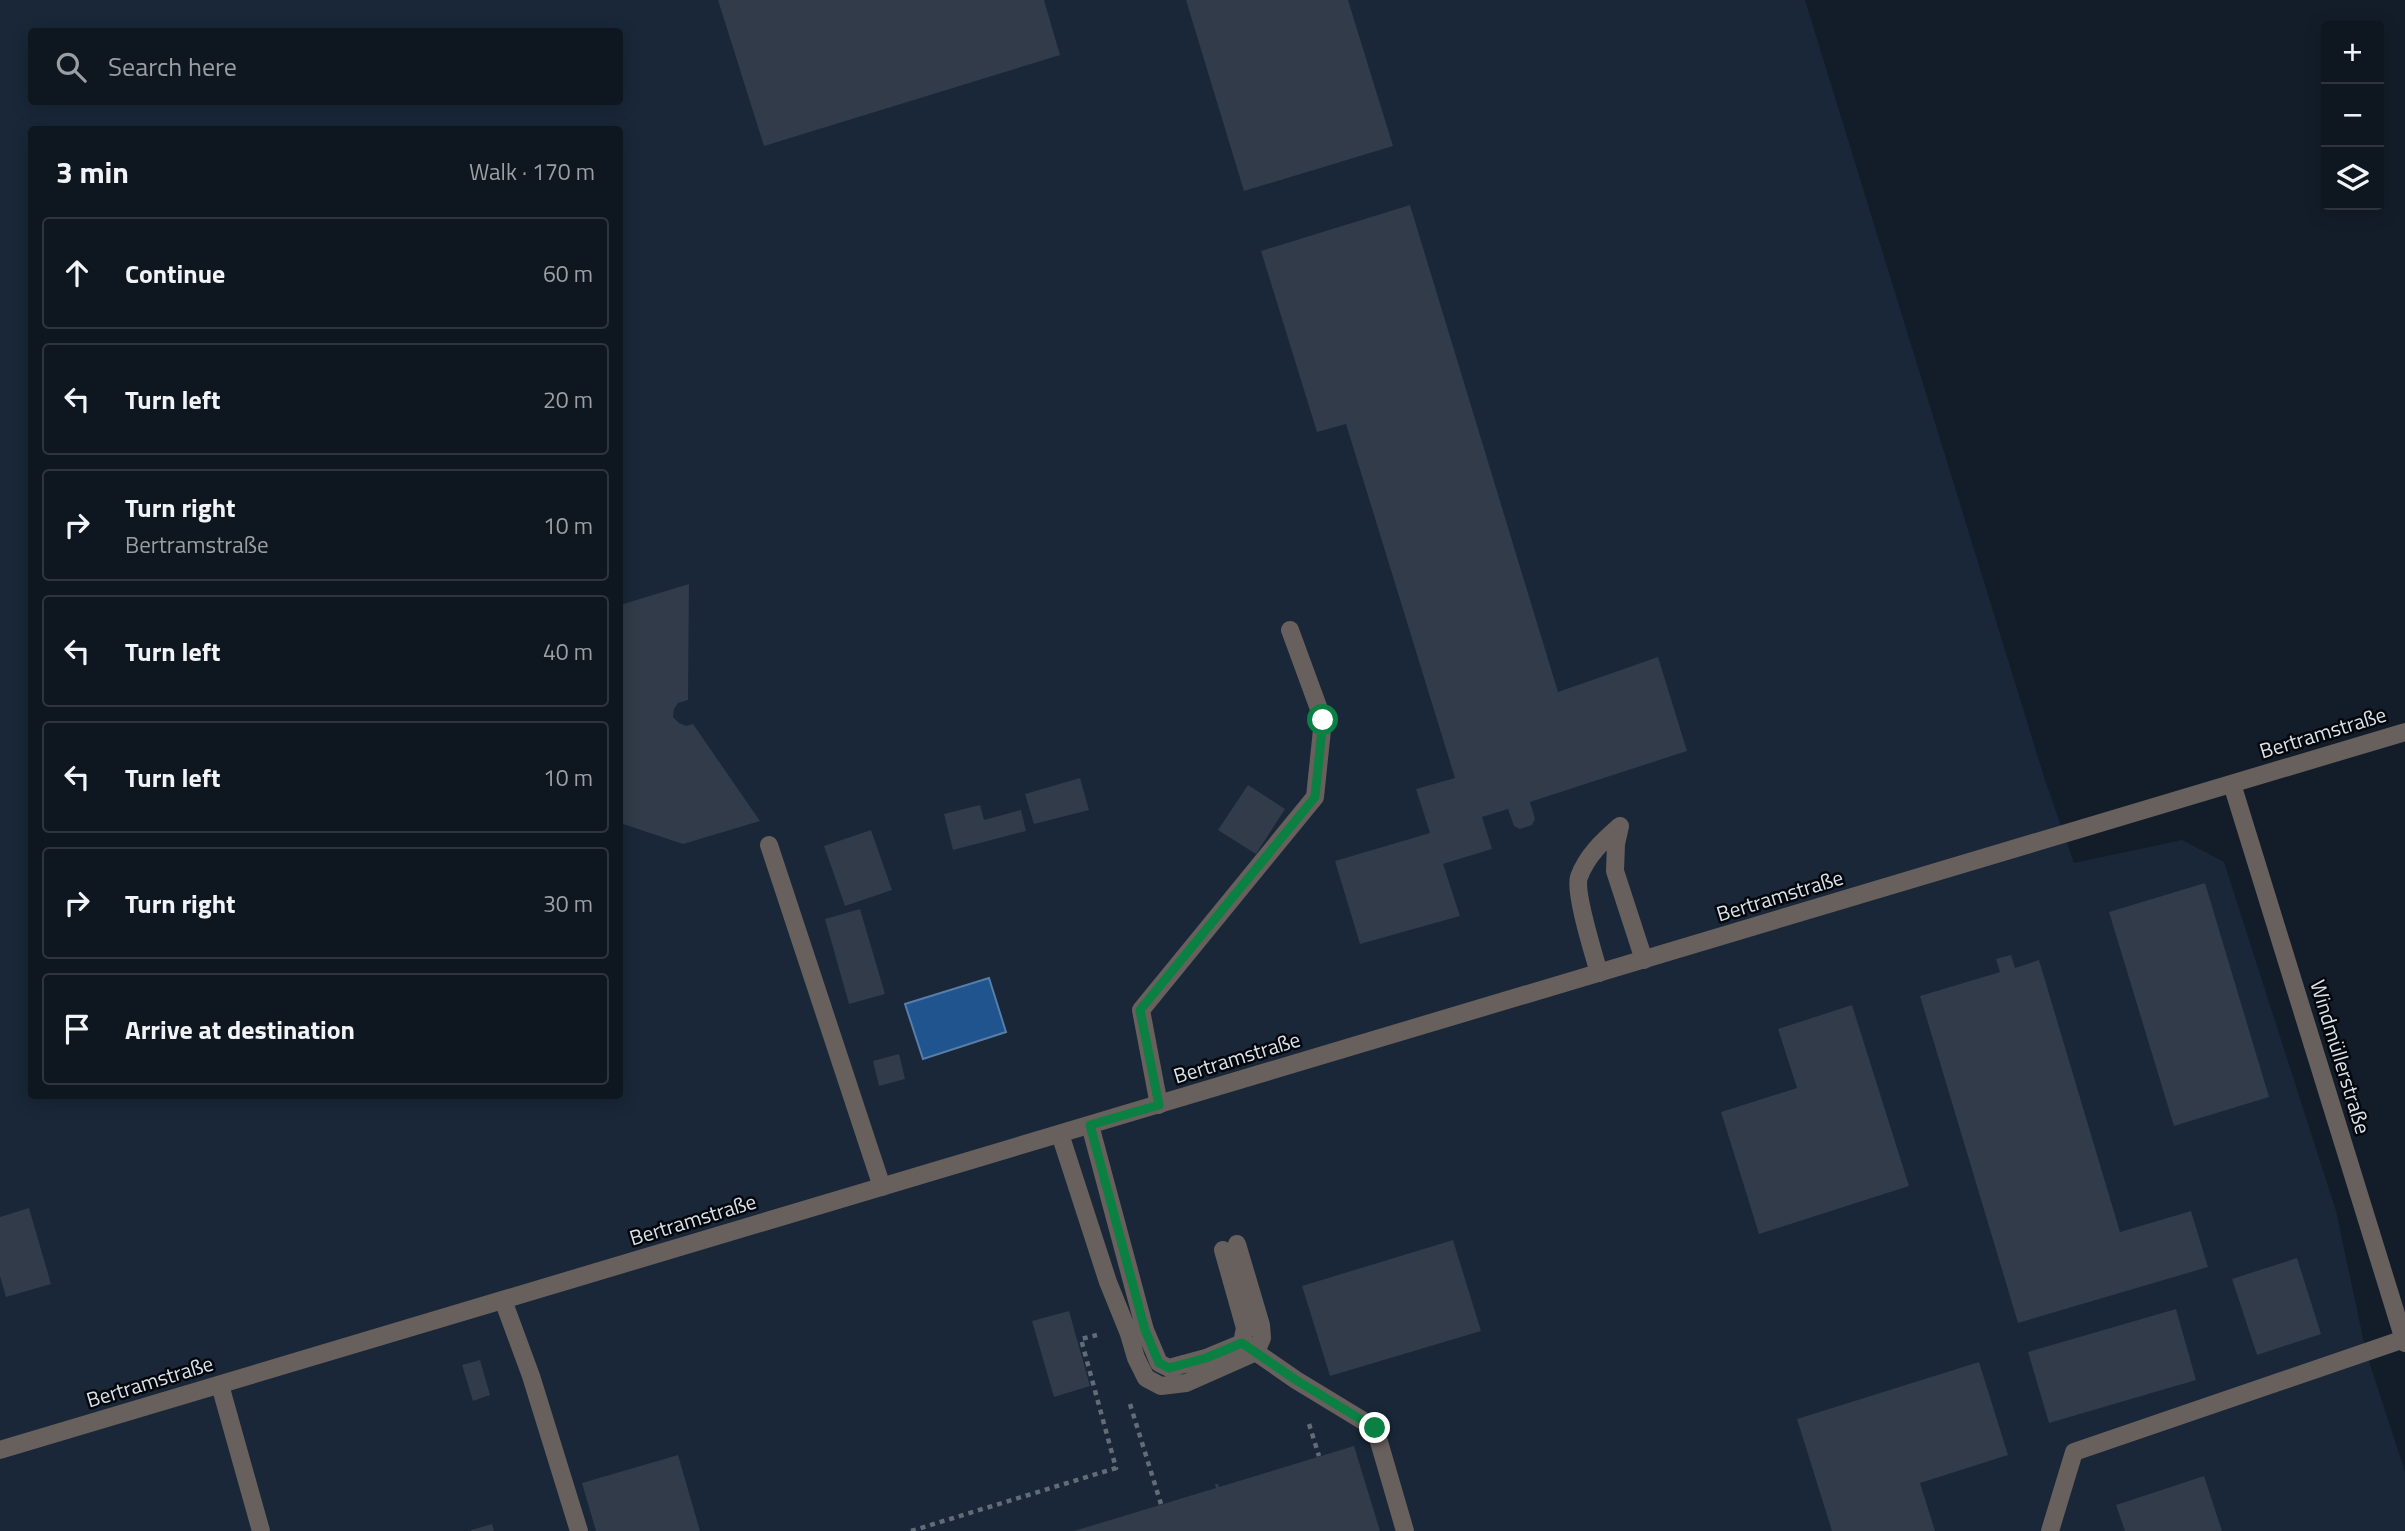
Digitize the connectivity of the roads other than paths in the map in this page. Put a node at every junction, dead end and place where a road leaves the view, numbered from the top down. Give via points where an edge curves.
1 (1290, 630) dead end
2 (2405, 732) edge
3 (2232, 784) junction
4 (769, 845) dead end
5 (1644, 960) junction
6 (1600, 973) junction
7 (1159, 1105) junction
8 (1090, 1125) junction
9 (1060, 1134) junction
10 (882, 1187) junction
11 (1230, 1247) dead end
12 (503, 1300) junction
13 (2404, 1341) edge
14 (1249, 1348) junction
15 (220, 1385) junction
16 (0, 1450) edge
17 (261, 1531) edge
18 (579, 1531) edge
19 (1405, 1531) edge
20 (2050, 1531) edge

1 - 7 street via 1323,720 1315,797 1140,1010
2 - 3 street, Bertramstraße
3 - 5 street, Bertramstraße
3 - 13 street, Windmüllerstraße
4 - 10 street
5 - 6 street, Bertramstraße
5 - 6 street via 1615,872 1620,826 1593,850 1578,880
6 - 7 street, Bertramstraße
7 - 8 street, Bertramstraße
8 - 9 street, Bertramstraße
8 - 14 street via 1145,1330 1159,1363 1169,1368
9 - 10 street, Bertramstraße
9 - 14 street via 1108,1282 1146,1378 1161,1386 1186,1383
10 - 12 street, Bertramstraße
11 - 14 street via 1261,1325 1262,1338
12 - 15 street, Bertramstraße
12 - 18 street
13 - 20 street via 2074,1452
14 - 19 street via 1375,1428
15 - 16 street, Bertramstraße
15 - 17 street

